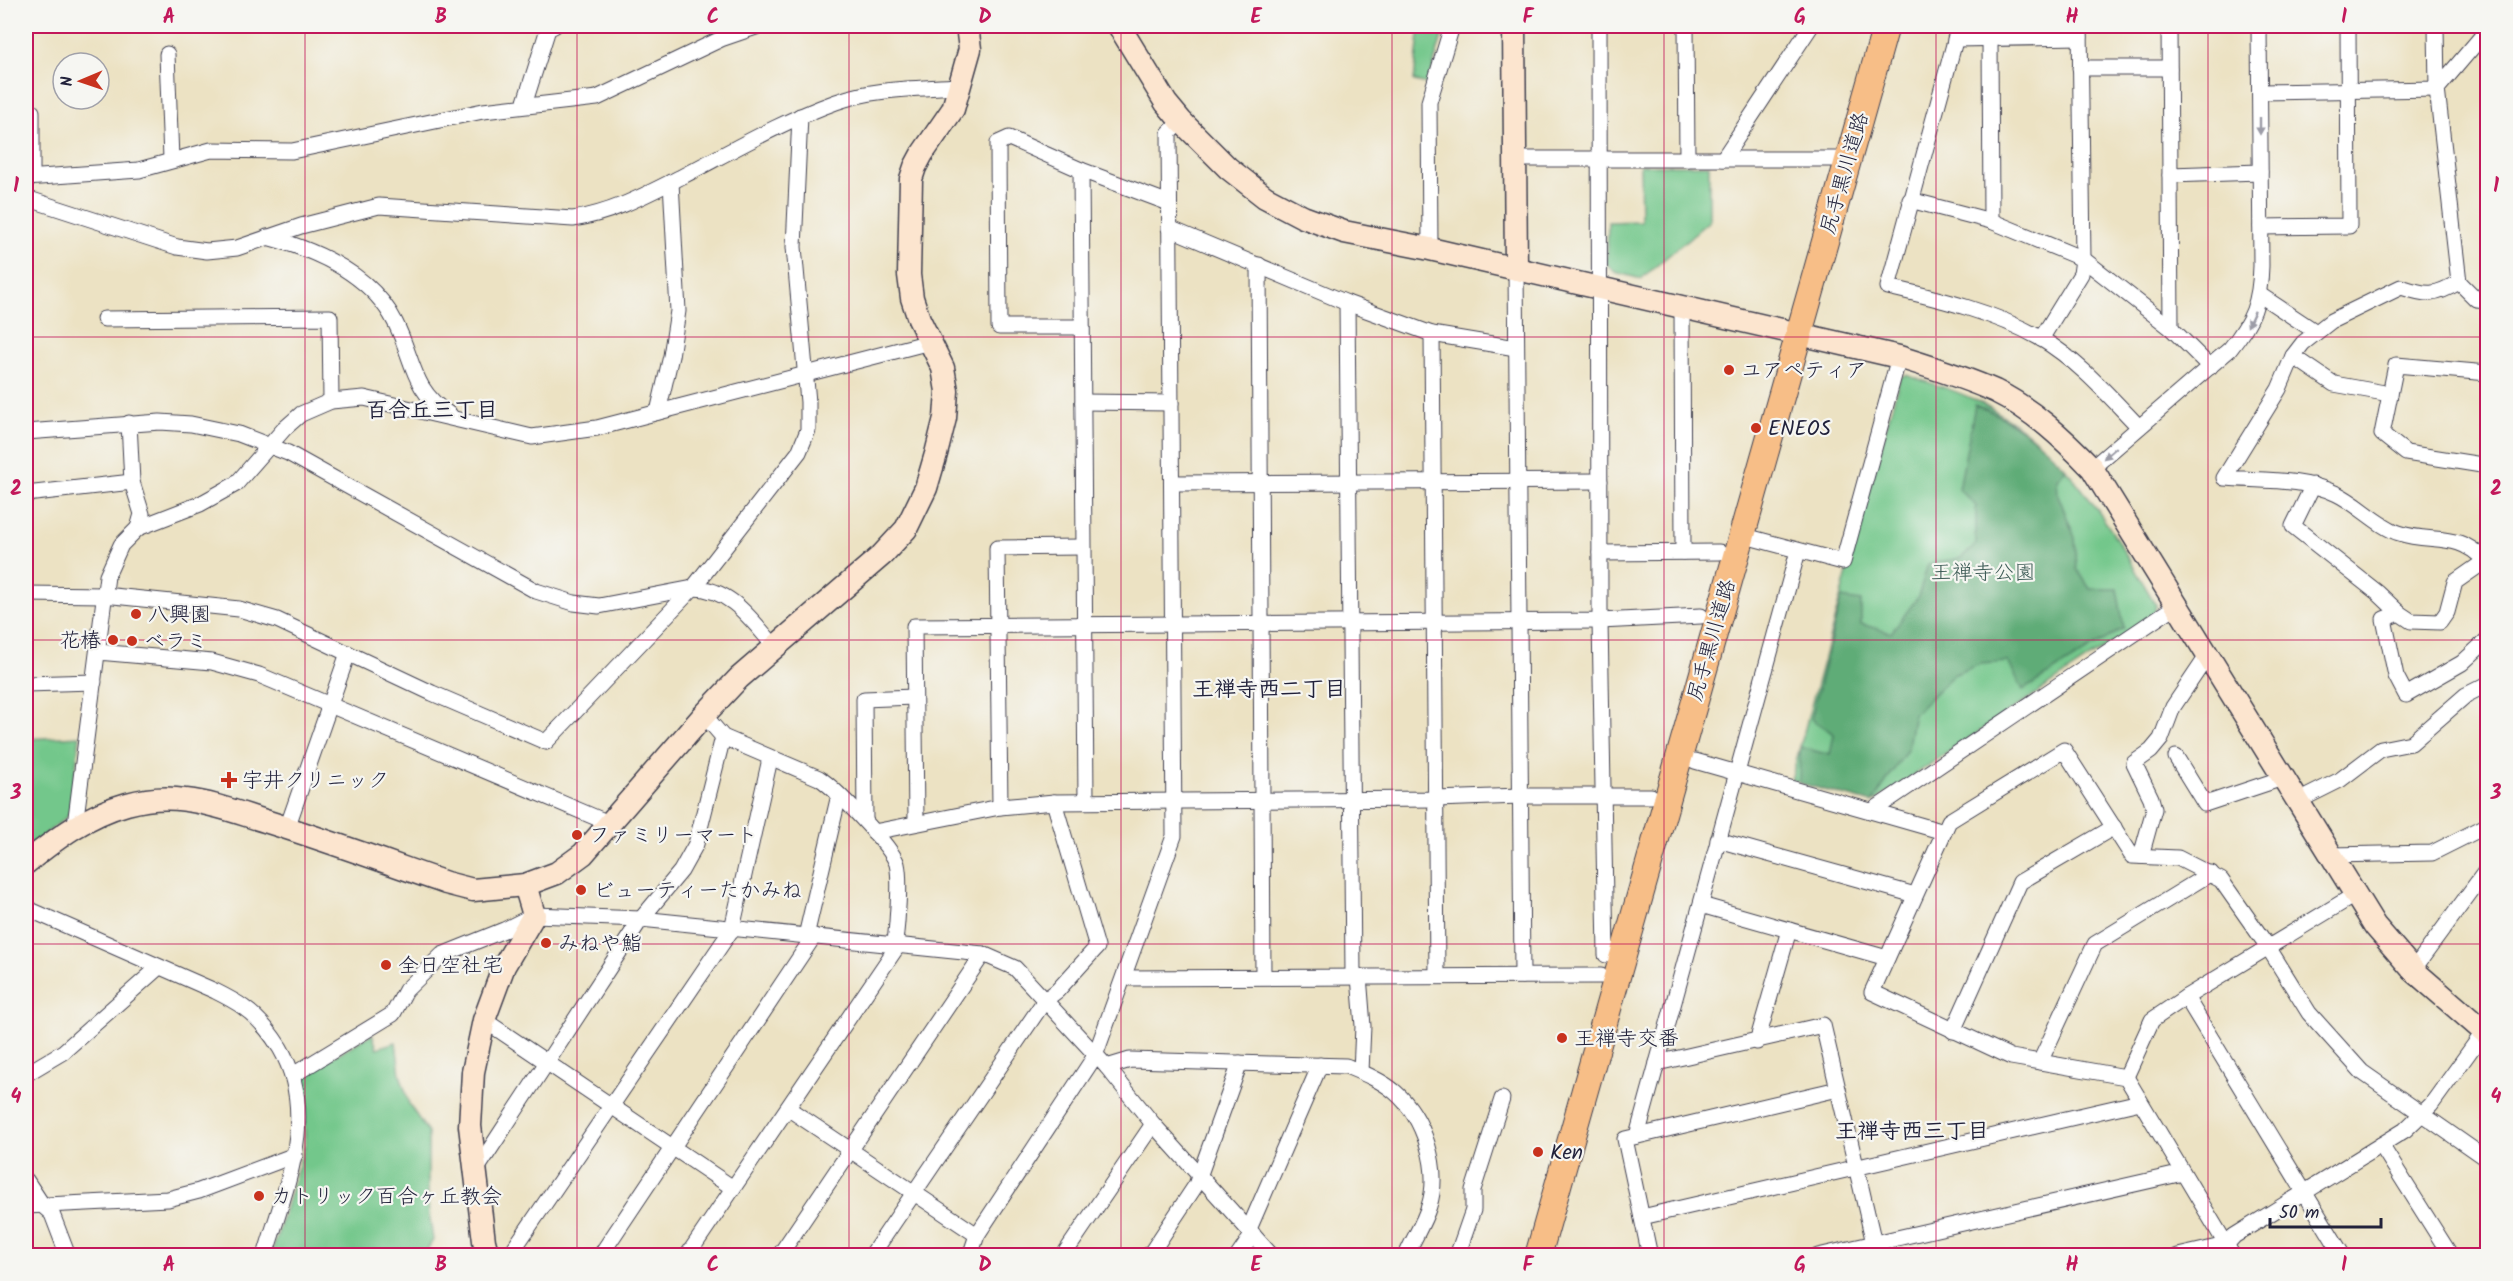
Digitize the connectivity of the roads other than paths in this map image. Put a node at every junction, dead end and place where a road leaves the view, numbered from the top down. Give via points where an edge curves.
1 (554, 26) edge
2 (759, 26) edge
3 (967, 26) edge
4 (1119, 26) edge
5 (1452, 26) edge
6 (1514, 26) edge
7 (1599, 26) edge
8 (1696, 26) edge
9 (1812, 26) edge
10 (1886, 26) edge
11 (2169, 26) edge
12 (2259, 26) edge
13 (2348, 26) edge
14 (2436, 26) edge
15 (2487, 29) edge
16 (2080, 31) edge
17 (1687, 32) edge
18 (1957, 32) edge
19 (1990, 39) junction
20 (167, 54) dead end
21 (2080, 68) junction
22 (2169, 68) junction
23 (958, 86) junction
24 (2437, 89) junction
25 (2349, 91) junction
26 (2259, 92) junction
27 (524, 105) junction
28 (26, 110) edge
29 (800, 116) junction
30 (1181, 121) junction
31 (171, 159) junction
32 (1515, 159) junction
33 (1599, 159) junction
34 (1688, 159) junction
35 (1723, 159) junction
36 (1847, 159) junction
37 (1081, 170) junction
38 (2260, 172) junction
39 (2170, 175) junction
40 (29, 178) edge
41 (671, 182) junction
42 (26, 198) edge
43 (1910, 200) junction
44 (1169, 203) junction
45 (1991, 221) junction
46 (2261, 227) junction
47 (1169, 228) junction
48 (267, 237) junction
49 (1430, 249) junction
50 (2083, 259) junction
51 (1259, 265) junction
52 (1516, 269) junction
53 (2460, 282) junction
54 (1600, 290) junction
55 (2260, 295) junction
56 (2487, 300) edge
57 (1347, 303) junction
58 (1682, 308) junction
59 (104, 320) dead end
60 (1082, 327) junction
61 (2171, 328) junction
62 (2316, 332) junction
63 (1799, 333) junction
64 (1432, 334) junction
65 (2041, 339) junction
66 (930, 342) junction
67 (1516, 348) junction
68 (2293, 356) junction
69 (1899, 357) junction
70 (2210, 367) junction
71 (2487, 373) edge
72 (805, 375) junction
73 (2390, 394) junction
74 (330, 401) junction
75 (1083, 402) junction
76 (1172, 403) junction
77 (658, 412) junction
78 (459, 421) junction
79 (129, 423) junction
80 (2139, 427) junction
81 (26, 432) edge
82 (270, 444) junction
83 (2487, 466) edge
84 (2092, 468) junction
85 (132, 482) junction
86 (1349, 482) junction
87 (1433, 482) junction
88 (1517, 482) junction
89 (1600, 482) junction
90 (1173, 483) junction
91 (1261, 483) junction
92 (2313, 485) junction
93 (26, 494) edge
94 (138, 528) junction
95 (1741, 535) junction
96 (1083, 548) junction
97 (1798, 551) junction
98 (1683, 552) junction
99 (1719, 552) dead end
100 (1600, 553) junction
101 (2486, 560) edge
102 (693, 588) junction
103 (26, 594) edge
104 (104, 596) junction
105 (2177, 605) junction
106 (2399, 614) junction
107 (1701, 616) dead end
108 (1519, 620) junction
109 (1434, 621) junction
110 (1600, 621) junction
111 (1261, 622) junction
112 (1350, 622) junction
113 (1173, 623) junction
114 (1084, 624) junction
115 (997, 625) junction
116 (2487, 639) edge
117 (776, 648) junction
118 (98, 652) junction
119 (348, 653) junction
120 (2208, 656) junction
121 (94, 682) junction
122 (26, 684) edge
123 (2487, 684) edge
124 (914, 697) junction
125 (330, 705) junction
126 (704, 715) junction
127 (723, 737) junction
128 (2176, 757) dead end
129 (770, 759) junction
130 (1695, 761) dead end
131 (1737, 773) junction
132 (2283, 778) junction
133 (839, 795) junction
134 (1520, 796) junction
135 (1603, 796) junction
136 (1651, 796) dead end
137 (1436, 799) junction
138 (1351, 800) junction
139 (1086, 801) junction
140 (1174, 801) junction
141 (1262, 801) junction
142 (2298, 801) junction
143 (1054, 802) junction
144 (1000, 807) junction
145 (1872, 812) junction
146 (916, 823) junction
147 (611, 824) junction
148 (75, 825) junction
149 (2487, 825) edge
150 (869, 826) junction
151 (2114, 827) junction
152 (287, 828) junction
153 (1944, 832) junction
154 (1718, 840) junction
155 (2331, 855) junction
156 (2141, 856) junction
157 (26, 863) edge
158 (2487, 868) edge
159 (2211, 873) junction
160 (525, 885) junction
161 (2356, 894) junction
162 (1915, 895) junction
163 (1701, 905) junction
164 (26, 908) edge
165 (534, 915) junction
166 (641, 919) junction
167 (732, 929) junction
168 (1789, 930) junction
169 (810, 936) junction
170 (897, 944) junction
171 (2268, 946) junction
172 (983, 954) junction
173 (1606, 955) dead end
174 (1887, 958) junction
175 (159, 967) junction
176 (2413, 970) junction
177 (1263, 976) junction
178 (1356, 976) junction
179 (1437, 976) junction
180 (1522, 976) junction
181 (1601, 976) dead end
182 (1124, 978) junction
183 (2186, 997) junction
184 (1045, 1000) junction
185 (484, 1020) junction
186 (1953, 1031) junction
187 (2486, 1031) edge
188 (1757, 1042) junction
189 (1095, 1056) junction
190 (545, 1062) junction
191 (2040, 1062) junction
192 (1240, 1063) junction
193 (1657, 1064) junction
194 (1320, 1065) junction
195 (1107, 1067) junction
196 (1361, 1072) junction
197 (26, 1074) edge
198 (293, 1075) junction
199 (2126, 1077) junction
200 (1838, 1089) junction
201 (1502, 1099) dead end
202 (2140, 1102) junction
203 (610, 1105) junction
204 (789, 1109) junction
205 (2422, 1113) junction
206 (1153, 1124) junction
207 (1637, 1136) junction
208 (2381, 1145) junction
209 (672, 1147) junction
210 (852, 1150) junction
211 (296, 1155) junction
212 (2487, 1160) edge
213 (1857, 1167) junction
214 (475, 1172) junction
215 (2183, 1173) junction
216 (1200, 1174) junction
217 (26, 1180) edge
218 (733, 1188) junction
219 (914, 1192) junction
220 (2304, 1193) junction
221 (26, 1206) edge
222 (43, 1206) junction
223 (1641, 1217) junction
224 (1251, 1232) junction
225 (977, 1235) junction
226 (1875, 1249) edge
227 (2229, 1250) edge
228 (68, 1256) edge
229 (264, 1256) edge
230 (488, 1256) edge
231 (509, 1256) edge
232 (600, 1256) edge
233 (687, 1256) edge
234 (779, 1256) edge
235 (871, 1256) edge
236 (970, 1256) edge
237 (1063, 1256) edge
238 (1149, 1256) edge
239 (1238, 1256) edge
240 (1272, 1256) edge
241 (1406, 1256) edge
242 (1457, 1256) edge
243 (1538, 1256) edge
244 (1650, 1256) edge
245 (1818, 1256) edge
246 (2178, 1256) edge
247 (2343, 1256) edge
248 (2451, 1256) edge

1 - 27 street via 548,29
2 - 27 street via 721,39 597,98
3 - 23 street via 970,49
4 - 30 street
5 - 49 street via 1429,102
6 - 32 street
7 - 33 street
8 - 17 street
9 - 35 street
10 - 36 main road, 尻手黒川道路
11 - 22 street
12 - 26 street
13 - 25 street
14 - 24 street
15 - 24 street
16 - 19 street
16 - 21 street
17 - 34 street
18 - 19 street
18 - 43 street
19 - 45 street
20 - 31 street
21 - 22 street
21 - 50 street
22 - 39 street
23 - 29 street via 870,92
23 - 66 street via 953,109 922,154 911,180 909,275 912,298
24 - 25 street
24 - 53 street
25 - 26 street
25 - 46 street via 2349,226
26 -> 38 street
27 - 31 street via 292,151 211,150
28 - 40 street via 32,112
29 - 41 street
29 - 72 street via 794,247
30 - 44 street via 1169,134
30 - 49 street via 1227,168 1265,197 1303,217 1344,232
31 - 40 street via 139,170
32 - 33 street
32 - 52 street
33 - 34 street
33 - 54 street
34 - 35 street
35 - 36 street
36 - 63 main road, 尻手黒川道路
37 - 44 street
37 - 60 street
37 - 60 street via 1009,138 998,143 999,327
38 - 39 street
38 - 46 street
39 - 61 street
41 - 48 street via 598,215 573,219 379,206
41 - 77 street via 678,311
42 - 48 street via 177,247 207,251 237,248
43 - 45 street
43 - 65 street via 1888,287 1949,302
44 - 47 street
45 - 50 street
46 - 55 street
47 - 51 street
47 - 76 street
48 - 78 street via 322,257 367,285 396,322 426,395
49 - 52 street
50 - 61 street
50 - 65 street via 2081,273
51 - 57 street
51 - 91 street
52 - 54 street
52 - 67 street
53 - 56 street via 2476,299
53 - 62 street via 2440,292 2424,294 2401,286
54 - 58 street
54 - 89 street
55 - 62 street
55 -> 70 street via 2246,329
57 - 64 street
57 - 86 street
58 - 63 street
58 - 98 street
59 - 74 street via 330,317
60 - 75 street
61 - 70 street
62 - 68 street
63 - 69 street
63 - 95 main road, 尻手黒川道路
64 - 67 street
64 - 87 street
65 - 80 street via 2090,376
66 - 72 street
66 - 117 street via 943,368 947,391 945,418 926,488 906,529
67 - 88 street
68 - 73 street via 2334,384
68 - 92 street via 2279,389 2224,478
69 - 84 street via 1997,392 2052,430
69 - 97 street via 1843,562
70 - 80 street
71 - 73 street via 2396,365
72 - 77 street
72 - 102 street via 808,430 799,452
73 - 83 street via 2382,434 2406,453
74 - 78 street via 364,398
74 - 82 street via 301,414
75 - 76 street
75 - 96 street
76 - 90 street
77 - 78 street via 597,428 532,437
79 - 81 street
79 - 82 street via 191,424
79 - 85 street
80 -> 84 street
82 - 94 street via 236,484 216,497
82 - 102 street via 536,591 599,606
84 - 105 street
85 - 93 street
85 - 94 street via 142,514
86 - 87 street
86 - 91 street
86 - 112 street
87 - 88 street
87 - 109 street
88 - 89 street
88 - 108 street
89 - 100 street
90 - 91 street
90 - 113 street
91 - 111 street
92 - 101 street via 2338,494 2399,533 2473,548
92 - 106 street via 2293,526
94 - 104 street via 111,562
95 - 97 street
95 - 243 main road, 尻手黒川道路
96 - 114 street
96 - 115 street via 997,548
97 - 131 street
98 - 99 street
98 - 100 street
100 - 110 street
101 - 106 street via 2455,582 2447,612 2440,622 2411,621
102 - 117 street via 707,588 729,598
102 - 119 street via 546,742
103 - 104 street
104 - 118 street
104 - 119 street via 239,609 277,620
105 - 120 street
105 - 145 street
106 - 116 street via 2384,619 2396,676 2406,695 2462,663
107 - 110 street
108 - 109 street
108 - 110 street
108 - 134 street
109 - 112 street
109 - 137 street
110 - 135 street
111 - 112 street
111 - 113 street
111 - 141 street
112 - 138 street
113 - 114 street
113 - 140 street
114 - 115 street
114 - 139 street
115 - 124 street via 915,626
115 - 144 street
117 - 126 street via 739,678
118 - 121 street
118 - 125 street via 212,662 259,675
119 - 125 street
120 - 132 street
120 - 156 street via 2173,707 2161,739 2134,763 2154,809
121 - 122 street
121 - 148 street
123 - 142 street via 2466,695 2411,743 2381,749 2340,780
124 - 146 street
124 - 150 street via 864,699
125 - 147 street
125 - 152 street
126 - 127 street
126 - 147 street
127 - 129 street
127 - 166 street via 696,844 681,871
128 - 132 street via 2205,804
129 - 133 street via 819,778
129 - 167 street
130 - 131 street
131 - 145 street
131 - 154 street
132 - 142 street
133 - 150 street
133 - 169 street
134 - 135 street
134 - 137 street
134 - 180 street
135 - 136 street
135 - 173 street
137 - 138 street
137 - 179 street
138 - 141 street
138 - 178 street
139 - 140 street
139 - 143 street
140 - 141 street
140 - 182 street via 1174,836
141 - 177 street
142 - 155 street
143 - 144 street
143 - 184 street via 1097,946
144 - 146 street
145 - 153 street
146 - 150 street
147 - 160 street via 583,854 557,873
148 - 152 street via 128,804 184,799
148 - 157 street
149 - 155 street via 2432,853
150 - 170 street via 897,863
151 - 153 street via 2064,750 1949,821
151 - 156 street via 2132,856
151 - 186 street via 2020,882
152 - 160 street via 473,890
153 - 162 street
154 - 162 street
154 - 163 street
155 - 161 street
156 - 159 street via 2178,858
158 - 176 street
159 - 171 street via 2237,900
159 - 191 street via 2096,944
160 - 165 street
161 - 171 street
161 - 176 street via 2375,926
162 - 174 street
163 - 168 street
163 - 193 street
164 - 175 street
165 - 166 street
165 - 185 street via 504,966
165 - 198 street via 442,955 406,990 393,1014
166 - 167 street
166 - 190 street
167 - 169 street
167 - 203 street
168 - 174 street
168 - 188 street
169 - 170 street
169 - 209 street
170 - 172 street
170 - 204 street
171 - 183 street
171 - 205 street via 2309,1013 2362,1072
172 - 184 street via 1015,968
172 - 210 street
174 - 186 street via 1872,992
175 - 197 street via 63,1052
175 - 198 street via 244,1007 269,1030
176 - 187 street
177 - 178 street
177 - 182 street
178 - 179 street
178 - 196 street via 1364,1026
179 - 180 street
180 - 181 street
182 - 189 street
183 - 199 street via 2152,1020
183 - 220 street
184 - 189 street
184 - 219 street
185 - 190 street
185 - 214 street via 473,1072 470,1126
186 - 191 street via 2011,1057
187 - 205 street
188 - 193 street
188 - 200 street via 1824,1025
189 - 195 street
189 - 225 street
190 - 203 street
190 - 214 street
191 - 199 street
192 - 194 street
192 - 195 street via 1130,1060
192 - 216 street
193 - 207 street
194 - 196 street via 1346,1066
194 - 224 street
195 - 206 street
196 - 241 street via 1395,1092 1416,1118 1430,1153 1433,1182 1429,1206
198 - 211 street via 299,1128
199 - 202 street
200 - 207 street
200 - 213 street
201 - 242 street
202 - 213 street
202 - 215 street
203 - 209 street
203 - 231 street
204 - 210 street
204 - 218 street
205 - 208 street
205 - 212 street
206 - 216 street
206 - 237 street
207 - 223 street via 1625,1139
208 - 220 street
208 - 248 street
209 - 218 street
209 - 232 street
210 - 219 street
210 - 234 street
211 - 222 street via 168,1199
211 - 229 street
213 - 223 street
213 - 226 street
214 - 230 street
215 - 226 street
215 - 227 street
216 - 224 street
216 - 238 street
217 - 222 street
218 - 233 street
219 - 225 street
219 - 235 street
220 - 227 street via 2234,1236
220 - 247 street
221 - 222 street
222 - 228 street via 52,1214
223 - 244 street
224 - 239 street
224 - 240 street
225 - 236 street
226 - 245 street
227 - 246 street

